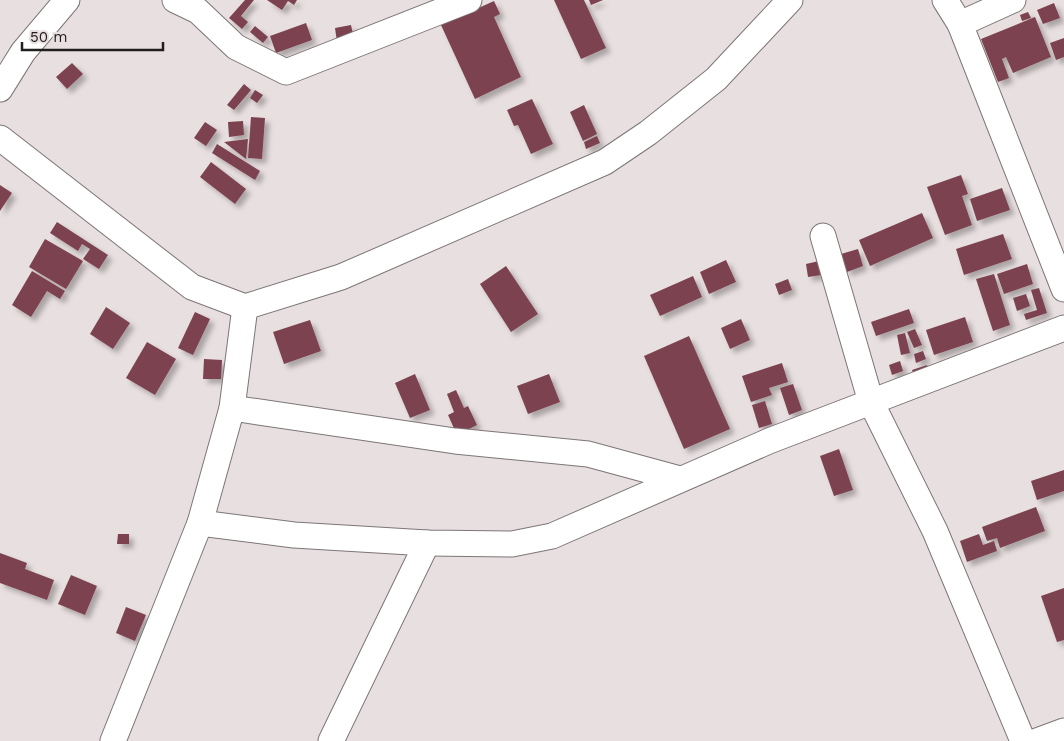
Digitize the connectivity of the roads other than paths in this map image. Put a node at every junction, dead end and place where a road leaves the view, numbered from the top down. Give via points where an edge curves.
1 (67, 0) edge
2 (175, 0) edge
3 (468, 0) edge
4 (790, 0) edge
5 (945, 0) edge
6 (1013, 0) edge
7 (960, 24) junction
8 (0, 89) edge
9 (0, 138) edge
10 (823, 236) dead end
11 (1064, 289) edge
12 (245, 307) junction
13 (1064, 328) edge
14 (871, 402) junction
15 (232, 408) junction
16 (680, 479) junction
17 (200, 523) junction
18 (427, 543) junction
19 (1064, 731) edge
20 (113, 741) edge
21 (331, 741) edge
22 (1023, 741) edge
23 (1036, 741) edge

1 - 8 street via 23,52
2 - 3 street via 198,11 236,46 286,72
4 - 12 street via 716,79 648,133 605,162 341,277
5 - 7 street
6 - 7 street
7 - 11 street
9 - 12 street via 192,287
10 - 14 street
12 - 15 street
13 - 14 street
14 - 16 street
14 - 22 street via 936,531
15 - 16 street via 455,441 588,454
15 - 17 street
16 - 18 street via 552,536 512,544
17 - 18 street via 294,536
17 - 20 street
18 - 21 street
19 - 23 street

